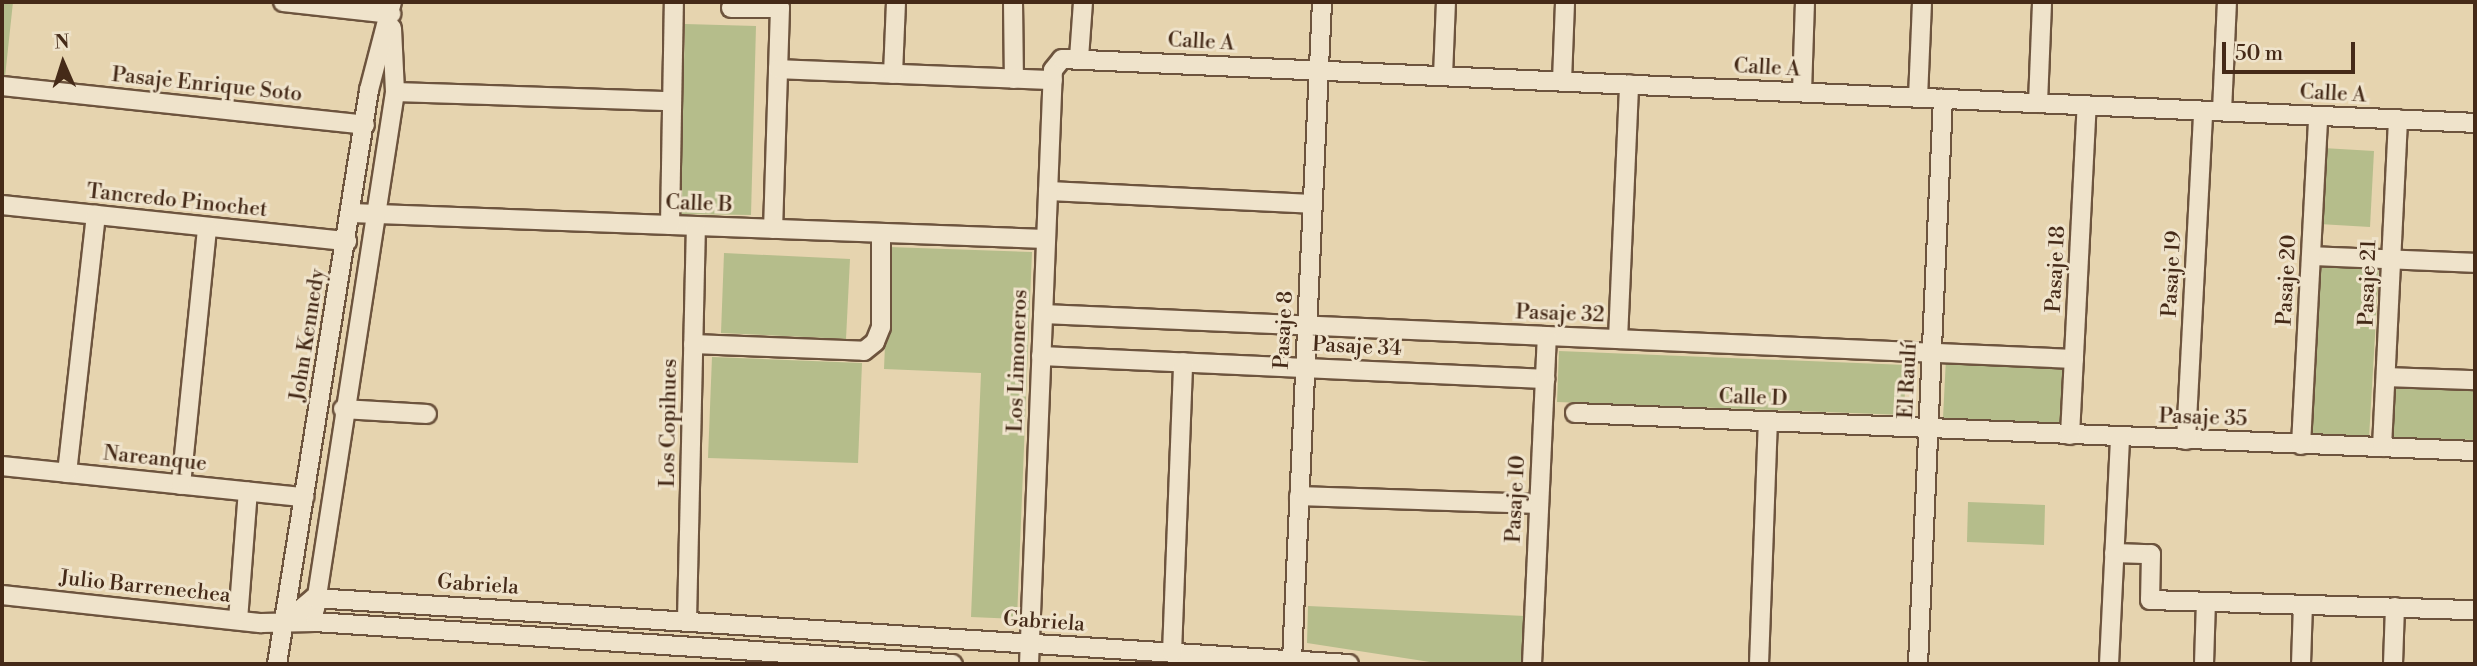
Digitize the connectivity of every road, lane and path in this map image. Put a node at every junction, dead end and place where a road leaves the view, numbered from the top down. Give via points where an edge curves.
1 (283, 2) edge
2 (674, 2) edge
3 (896, 2) edge
4 (1013, 2) edge
5 (1083, 2) edge
6 (1322, 2) edge
7 (1447, 2) edge
8 (1565, 2) edge
9 (1805, 2) edge
10 (1922, 2) edge
11 (2042, 2) edge
12 (2227, 2) edge
13 (392, 8) edge
14 (731, 8) dead end
15 (1079, 58) junction
16 (1058, 61) joint
17 (778, 69) junction
18 (1319, 70) junction
19 (893, 74) junction
20 (1443, 76) junction
21 (1014, 79) junction
22 (1053, 80) junction
23 (1562, 81) junction
24 (1629, 85) junction
25 (2, 86) edge
26 (395, 92) junction
27 (1801, 92) junction
28 (1918, 98) junction
29 (1943, 99) junction
30 (671, 101) junction
31 (2038, 103) junction
32 (2087, 106) junction
33 (2203, 111) junction
34 (2221, 111) junction
35 (2318, 116) junction
36 (2398, 119) junction
37 (2475, 123) edge
38 (365, 125) junction
39 (1048, 191) junction
40 (1313, 204) junction
41 (2, 205) edge
42 (351, 213) junction
43 (372, 214) junction
44 (96, 215) junction
45 (670, 225) junction
46 (696, 226) junction
47 (207, 227) junction
48 (773, 229) junction
49 (881, 233) junction
50 (1046, 239) junction
51 (347, 241) junction
52 (2311, 256) junction
53 (2392, 260) junction
54 (2475, 263) edge
55 (1043, 314) junction
56 (1307, 326) junction
57 (1547, 336) junction
58 (1618, 339) junction
59 (694, 344) junction
60 (1932, 353) junction
61 (1041, 356) junction
62 (2074, 359) junction
63 (1183, 362) junction
64 (1305, 368) junction
65 (2387, 377) junction
66 (1545, 379) junction
67 (2475, 380) edge
68 (343, 409) junction
69 (1576, 413) dead end
70 (427, 414) dead end
71 (1768, 421) junction
72 (1928, 428) junction
73 (2070, 435) junction
74 (2120, 438) junction
75 (2186, 440) junction
76 (2301, 446) junction
77 (2382, 447) junction
78 (2475, 451) edge
79 (2, 466) edge
80 (67, 473) junction
81 (181, 485) junction
82 (248, 491) junction
83 (1299, 496) junction
84 (304, 497) junction
85 (1538, 503) junction
86 (2114, 553) junction
87 (2, 594) edge
88 (314, 598) junction
89 (2206, 602) junction
90 (2303, 605) junction
91 (2395, 607) junction
92 (2475, 610) edge
93 (238, 620) junction
94 (687, 620) junction
95 (315, 622) junction
96 (284, 623) junction
97 (1029, 643) junction
98 (1172, 653) junction
99 (694, 656) edge
100 (1292, 660) junction
101 (276, 664) edge
102 (953, 664) edge
103 (1028, 664) edge
104 (1349, 664) edge
105 (1532, 664) edge
106 (1759, 664) edge
107 (1918, 664) edge
108 (2109, 664) edge
109 (2204, 664) edge
110 (2301, 664) edge
111 (2393, 664) edge

1 - 13 street
2 - 30 street
3 - 19 street
4 - 21 street
5 - 15 street
6 - 18 street, Pasaje 8
7 - 20 street
8 - 23 street
9 - 27 street
10 - 28 street
11 - 31 street
12 - 34 street
13 - 26 street
13 - 38 street, John Kennedy via 369,90
14 - 17 street via 780,8
15 - 16 street, Calle A
15 - 18 street, Calle A
16 - 22 street, Los Limoneros
17 - 19 street
17 - 48 street
18 - 20 street, Calle A
18 - 40 street, Pasaje 8
19 - 21 street
20 - 23 street, Calle A
21 - 22 street
22 - 39 street, Los Limoneros
23 - 24 street, Calle A
24 - 27 street, Calle A
24 - 58 street
25 - 38 street, Pasaje Enrique Soto
26 - 30 street
26 - 43 street
27 - 28 street, Calle A
28 - 29 street, Calle A
29 - 31 street, Calle A
29 - 60 street, El Raulí
30 - 45 street
31 - 32 street, Calle A
32 - 33 street, Calle A
32 - 62 street, Pasaje 18
33 - 34 street, Calle A
33 - 75 street, Pasaje 19
34 - 35 street, Calle A
35 - 36 street, Calle A
35 - 52 street, Pasaje 20
36 - 37 street, Calle A
36 - 53 street, Pasaje 21
38 - 42 street, John Kennedy
39 - 40 street
39 - 50 street, Los Limoneros
40 - 56 street, Pasaje 8
41 - 44 street, Tancredo Pinochet
42 - 43 street, Calle B
42 - 51 street, John Kennedy
43 - 45 street, Calle B
43 - 68 street
44 - 47 street, Tancredo Pinochet
44 - 80 street
45 - 46 street, Calle B
46 - 48 street, Calle B
46 - 59 street, Los Copihues
47 - 51 street, Tancredo Pinochet
47 - 81 street
48 - 49 street, Calle B
49 - 50 street, Calle B
49 - 59 street via 881,327 875,342 864,351
50 - 55 street, Los Limoneros
51 - 84 street, John Kennedy
52 - 53 street
52 - 76 street, Pasaje 20
53 - 54 street
53 - 65 street, Pasaje 21
55 - 56 street, Pasaje 32
55 - 61 street, Los Limoneros
56 - 57 street, Pasaje 32
56 - 64 street, Pasaje 8
57 - 58 street, Pasaje 32
57 - 66 street, Pasaje 10
58 - 60 street, Pasaje 32
59 - 94 street, Los Copihues
60 - 62 street, Pasaje 32
60 - 72 street, El Raulí
61 - 63 street, Pasaje 34
61 - 97 street, Los Limoneros
62 - 73 street, Pasaje 18
63 - 64 street, Pasaje 34
63 - 98 street
64 - 66 street, Pasaje 34
64 - 83 street, Pasaje 8
65 - 67 street
65 - 77 street, Pasaje 21
66 - 85 street, Pasaje 10
68 - 70 street
68 - 88 street
69 - 71 street, Calle D
71 - 72 street, Calle D
71 - 106 street
72 - 73 street, Pasaje 35
72 - 107 street, El Raulí
73 - 74 street, Pasaje 35
74 - 75 street, Pasaje 35
74 - 86 street
75 - 76 street, Pasaje 35
76 - 77 street, Pasaje 35
77 - 78 street, Pasaje 35
79 - 80 street, Nareanque
80 - 81 street, Nareanque
81 - 82 street, Nareanque
82 - 84 street, Nareanque
82 - 93 street
83 - 85 street
83 - 100 street, Pasaje 8
84 - 96 street, John Kennedy
85 - 105 street, Pasaje 10
86 - 89 street via 2151,554 2150,600
86 - 108 street
87 - 93 street, Julio Barrenechea
88 - 94 street, Gabriela
88 - 95 street
88 - 96 street
89 - 90 street
89 - 109 street
90 - 91 street
90 - 110 street
91 - 92 street
91 - 111 street
93 - 96 street, Julio Barrenechea
94 - 97 street, Gabriela
95 - 96 street
95 - 99 street
96 - 101 street, John Kennedy
97 - 98 street, Gabriela
97 - 103 street, Los Limoneros
98 - 100 street, Gabriela
99 - 102 street
100 - 104 street, Gabriela

